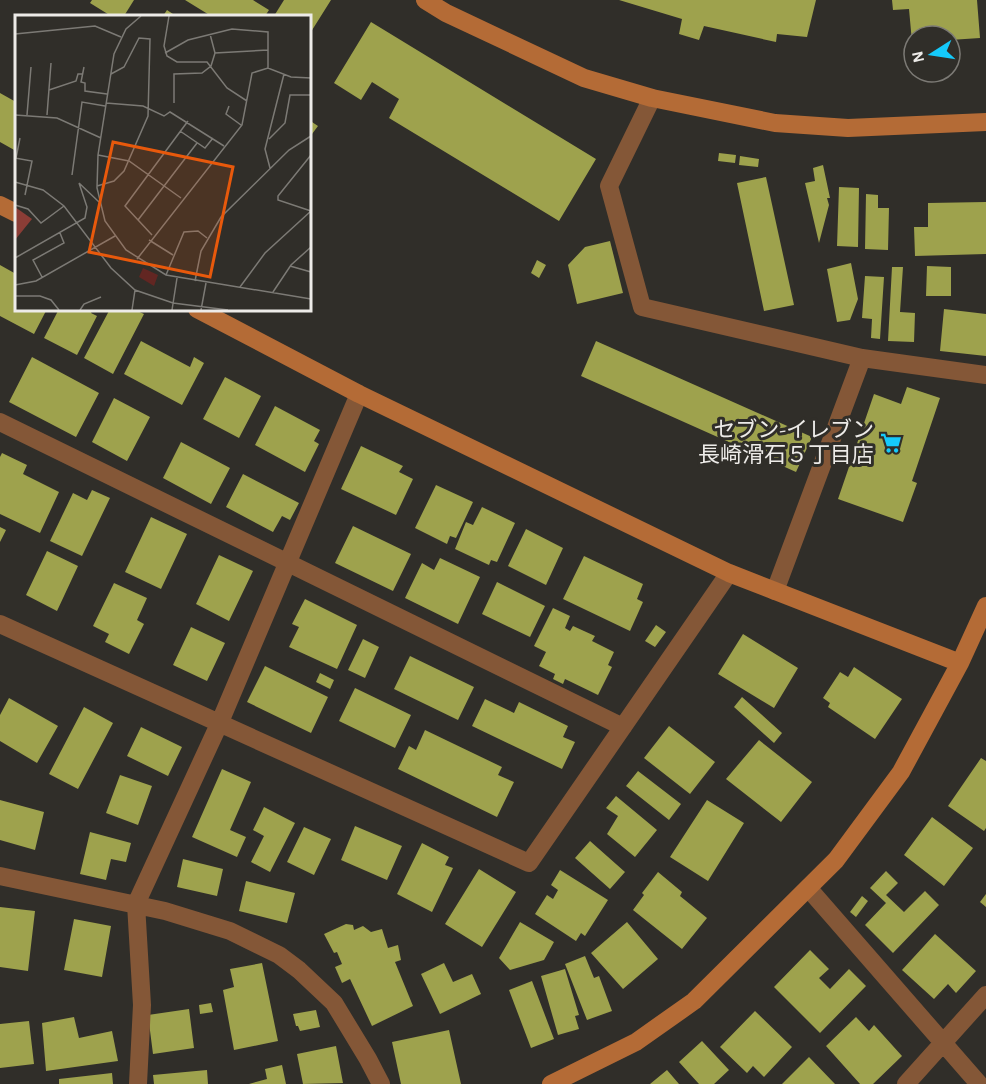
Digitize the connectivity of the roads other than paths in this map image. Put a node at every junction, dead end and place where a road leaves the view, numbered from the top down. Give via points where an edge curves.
1 (425, 0) edge
2 (652, 98) junction
3 (986, 122) edge
4 (0, 205) edge
5 (15, 212) edge
6 (199, 310) edge
7 (862, 358) junction
8 (986, 375) edge
9 (359, 394) junction
10 (0, 422) edge
11 (288, 562) junction
12 (729, 573) junction
13 (775, 591) junction
14 (986, 606) edge
15 (0, 624) edge
16 (960, 663) junction
17 (220, 722) junction
18 (623, 727) junction
19 (0, 876) edge
20 (808, 889) junction
21 (136, 904) junction
22 (986, 995) edge
23 (944, 1043) junction
24 (138, 1084) edge
25 (381, 1084) edge
26 (551, 1084) edge
27 (906, 1084) edge
28 (979, 1084) edge

1 - 2 street via 584,78
2 - 3 street via 775,123 848,128
2 - 7 street via 609,186 642,307
4 - 5 street
6 - 9 street
7 - 8 street
7 - 13 street
9 - 11 street
9 - 12 street
10 - 11 street
11 - 17 street
11 - 18 street
12 - 13 street
12 - 18 street
13 - 16 street
14 - 16 street
15 - 17 street
16 - 20 street via 901,772 837,860
17 - 18 street via 529,862
17 - 21 street
19 - 21 street
20 - 23 street
20 - 26 street via 694,1001 636,1042
21 - 24 street via 142,1005
21 - 25 street via 230,931 279,955 333,1003
22 - 23 street
23 - 27 street
23 - 28 street

